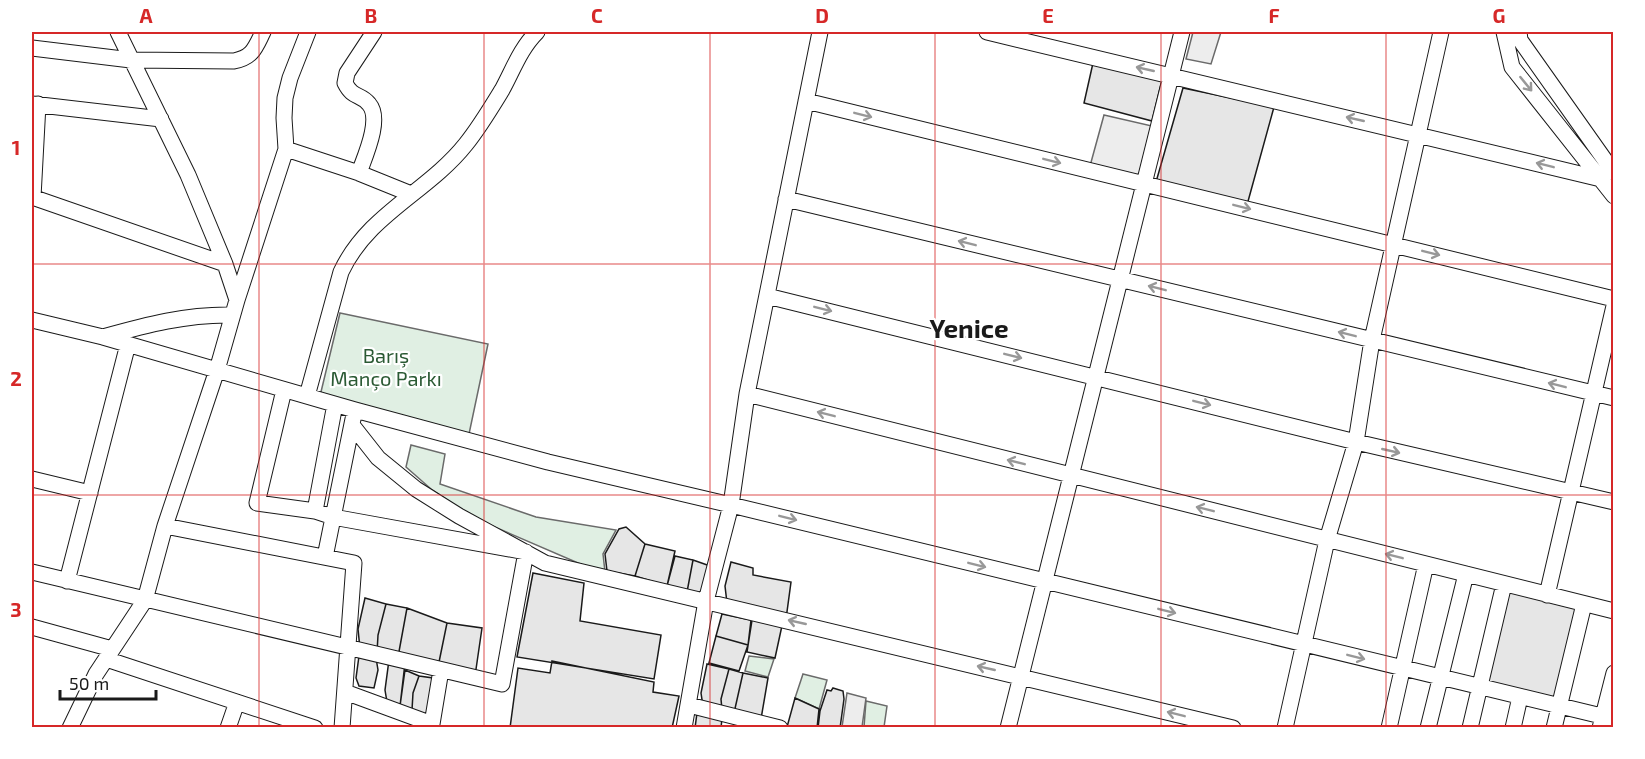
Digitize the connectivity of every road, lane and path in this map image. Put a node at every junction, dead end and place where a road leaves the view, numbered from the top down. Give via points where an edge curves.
1 (118, 32) edge
2 (262, 32) edge
3 (308, 32) edge
4 (374, 32) edge
5 (537, 32) edge
6 (820, 32) edge
7 (987, 32) edge
8 (1182, 32) edge
9 (1441, 32) edge
10 (1504, 32) edge
11 (1519, 32) edge
12 (32, 48) edge
13 (131, 60) junction
14 (1171, 75) junction
15 (806, 101) junction
16 (35, 104) edge
17 (161, 119) junction
18 (1419, 134) junction
19 (286, 149) junction
20 (359, 173) junction
21 (1607, 176) edge
22 (1144, 183) junction
23 (411, 195) junction
24 (1614, 196) edge
25 (32, 197) edge
26 (786, 199) junction
27 (1394, 244) junction
28 (225, 264) junction
29 (1119, 279) junction
30 (767, 296) junction
31 (1614, 299) edge
32 (1614, 306) edge
33 (234, 308) junction
34 (32, 320) edge
35 (103, 337) junction
36 (1372, 340) junction
37 (128, 344) junction
38 (217, 370) junction
39 (1095, 376) junction
40 (285, 390) junction
41 (1593, 393) junction
42 (747, 394) junction
43 (307, 396) junction
44 (1614, 398) edge
45 (335, 404) junction
46 (354, 418) junction
47 (1356, 442) junction
48 (1070, 475) junction
49 (32, 479) edge
50 (1571, 492) junction
51 (90, 493) junction
52 (1614, 502) edge
53 (731, 505) junction
54 (315, 511) junction
55 (333, 518) junction
56 (165, 526) junction
57 (1327, 540) junction
58 (526, 552) junction
59 (325, 557) junction
60 (1426, 564) junction
61 (32, 572) edge
62 (1466, 574) junction
63 (67, 581) junction
64 (1044, 581) junction
65 (1504, 584) junction
66 (1547, 595) junction
67 (145, 600) junction
68 (706, 601) junction
69 (1584, 604) junction
70 (1614, 611) edge
71 (32, 627) edge
72 (1304, 644) junction
73 (348, 648) junction
74 (109, 654) junction
75 (1402, 668) junction
76 (441, 670) junction
77 (1614, 673) edge
78 (1020, 676) junction
79 (1440, 677) junction
80 (1479, 687) junction
81 (345, 692) junction
82 (1520, 697) junction
83 (237, 702) junction
84 (689, 705) junction
85 (1559, 706) junction
86 (1606, 721) edge
87 (70, 728) edge
88 (228, 728) edge
89 (315, 728) edge
90 (342, 728) edge
91 (684, 728) edge
92 (780, 728) edge
93 (1008, 728) edge
94 (1233, 728) edge
95 (1285, 728) edge
96 (1389, 728) edge
97 (1428, 728) edge
98 (1470, 728) edge
99 (1513, 728) edge
100 (1554, 728) edge

1 - 13 street
2 - 13 street via 252,52 234,61
3 - 19 street via 285,98
4 - 20 street via 347,73 345,83 350,94 371,106 374,116
5 - 23 street via 521,51 502,90 466,145
6 - 15 street
14 -> 7 street
8 - 14 street
9 - 18 street
10 -> 21 street via 1512,67
11 - 21 street via 1520,40
12 - 13 street
13 - 17 street
18 -> 14 street
14 - 22 street
15 -> 22 street
15 - 26 street
16 - 17 street
16 - 25 street
17 - 28 street
21 -> 18 street
18 - 27 street
19 - 20 street
19 - 33 street
20 - 23 street
21 - 24 street
22 -> 27 street
22 - 29 street
23 - 43 street via 350,252
25 - 28 street
29 -> 26 street
26 - 30 street
27 -> 31 street
27 - 36 street
28 - 33 street
36 -> 29 street
29 - 39 street
30 -> 39 street
30 - 42 street
32 - 41 street
33 - 35 street via 163,320
33 - 38 street
34 - 35 street
35 - 37 street
41 -> 36 street
36 - 47 street
37 - 38 street
37 - 51 street
38 - 40 street
38 - 56 street
39 -> 47 street
39 - 48 street
40 - 43 street
40 - 54 street via 256,503
41 - 44 street
41 - 50 street
48 -> 42 street
42 - 53 street
43 - 45 street
45 - 46 street
45 - 54 street
46 - 53 street
46 - 55 street
46 - 58 street via 378,458 416,489
47 -> 50 street
47 - 57 street
57 -> 48 street
48 - 64 street
49 - 51 street
50 - 52 street
50 - 66 street
51 - 63 street
53 -> 64 street
53 - 68 street
54 - 55 street
55 - 58 street
55 - 59 street
56 - 59 street
56 - 67 street
60 -> 57 street
57 - 72 street
58 - 68 street via 544,563
58 - 76 street via 502,684
59 - 73 street via 354,563
60 - 62 street
60 - 75 street
61 - 63 street
62 - 65 street
62 - 79 street
63 - 67 street
64 -> 72 street
64 - 78 street
65 - 66 street
65 - 80 street
66 - 69 street
67 - 73 street
67 - 74 street
78 -> 68 street
68 - 84 street
69 - 70 street
69 - 85 street
71 - 74 street
72 -> 75 street
72 - 95 street
73 - 76 street
73 - 81 street
74 - 83 street
74 - 87 street
75 - 79 street
75 - 96 street
76 - 81 street via 432,724
77 - 86 street
78 - 93 street
94 -> 78 street
79 - 80 street
79 - 97 street
80 - 82 street
80 - 98 street
81 - 90 street
82 - 85 street
82 - 99 street
83 - 88 street
83 - 89 street
84 - 91 street
84 - 92 street
85 - 86 street
85 - 100 street

